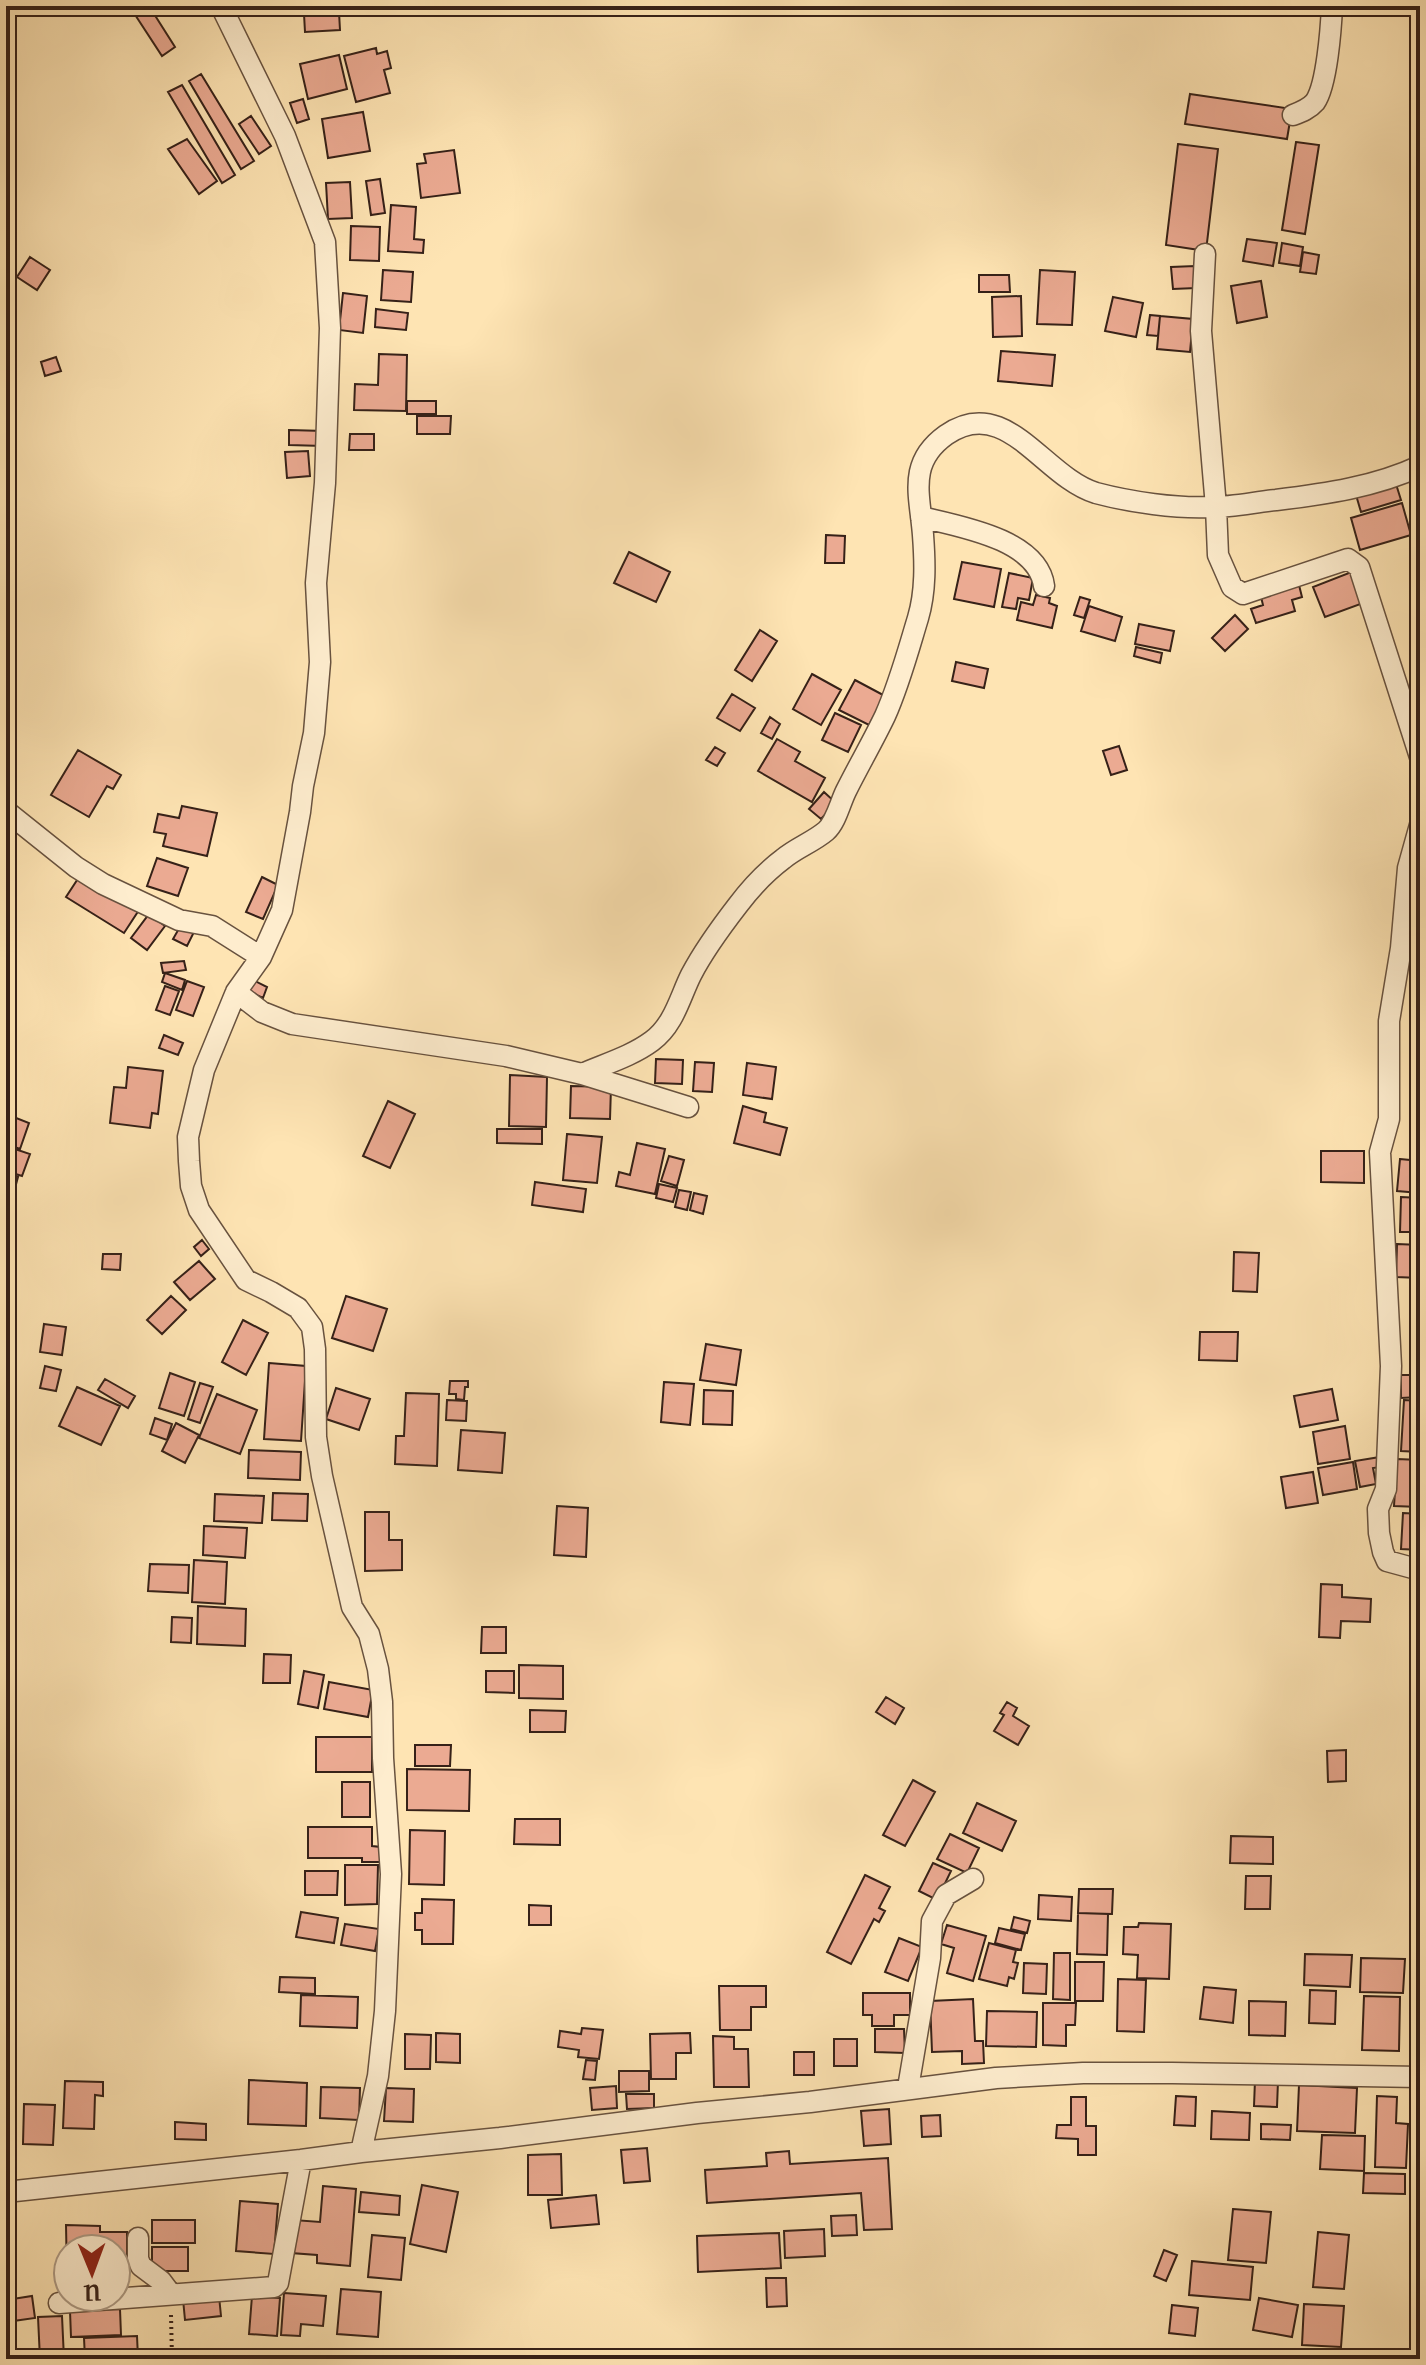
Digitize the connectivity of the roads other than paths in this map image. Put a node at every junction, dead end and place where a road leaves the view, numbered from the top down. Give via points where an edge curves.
1 (221, 6) edge
2 (1332, 6) edge
3 (1293, 115) dead end
4 (1205, 254) dead end
5 (1420, 466) edge
6 (1216, 507) junction
7 (921, 517) junction
8 (1044, 586) dead end
9 (1420, 757) edge
10 (6, 811) edge
11 (1420, 825) edge
12 (261, 957) junction
13 (236, 992) junction
14 (582, 1074) junction
15 (688, 1107) dead end
16 (1420, 1570) edge
17 (973, 1879) dead end
18 (1420, 2077) edge
19 (908, 2088) junction
20 (361, 2152) junction
21 (301, 2160) junction
22 (6, 2192) edge
23 (138, 2238) dead end
24 (170, 2293) junction
25 (132, 2296) edge

1 - 12 street via 285,136 325,242 329,282 325,483 316,583 318,707 282,910
2 - 3 street via 1319,93 1314,104
4 - 6 street via 1201,331
5 - 6 street via 1362,486
6 - 7 street via 1168,506 1097,493 1064,477 1008,430 981,423 950,432 928,453 917,492
6 - 9 street via 1218,555 1232,587 1243,594 1348,559 1359,567
7 - 8 street via 992,535 1030,559
7 - 14 street via 925,566 913,635 886,714 829,829 781,860 740,902 652,1042
10 - 12 street via 103,884 179,920 212,926
11 - 16 street via 1408,868 1389,1021 1389,1119 1380,1152 1391,1366 1386,1489 1378,1509 1387,1561
12 - 13 street
13 - 14 street via 262,1012 292,1024 506,1056
13 - 20 street via 195,1105 188,1137 191,1186 199,1210 246,1280 298,1308 312,1327 322,1476 352,1607 369,1634 382,1702 391,1874 388,1964 378,2076
14 - 15 street
17 - 19 street via 946,1895 932,1921
18 - 19 street via 1083,2073
19 - 20 street
20 - 21 street
21 - 22 street
21 - 24 street via 278,2283
23 - 24 street via 141,2266
24 - 25 street

